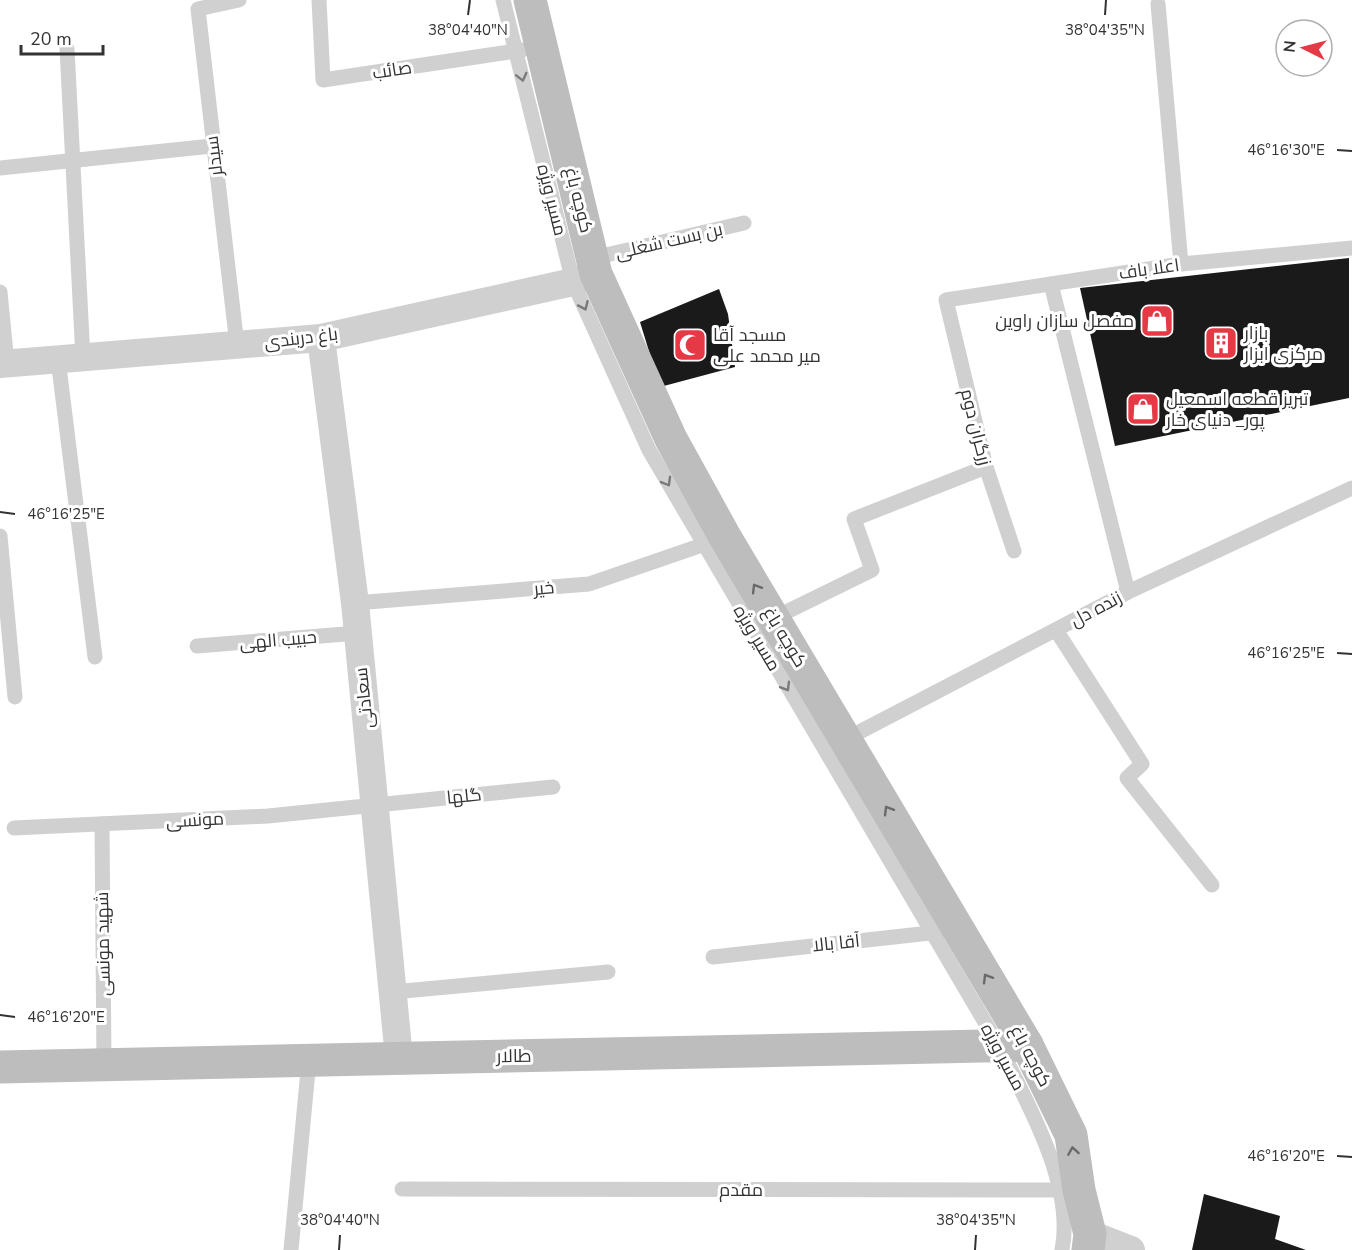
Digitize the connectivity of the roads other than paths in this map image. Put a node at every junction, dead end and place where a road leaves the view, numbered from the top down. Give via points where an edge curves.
1 (239, 0) edge
2 (318, 0) edge
3 (503, 0) edge
4 (530, 0) edge
5 (1158, 4) dead end
6 (67, 49) dead end
7 (528, 49) junction
8 (212, 146) junction
9 (73, 160) junction
10 (0, 168) edge
11 (744, 223) dead end
12 (1352, 248) edge
13 (1181, 264) junction
14 (588, 271) junction
15 (1051, 284) junction
16 (0, 292) edge
17 (946, 300) joint
18 (321, 338) junction
19 (237, 345) junction
20 (71, 359) junction
21 (3, 364) edge
22 (986, 467) junction
23 (1352, 488) edge
24 (0, 536) edge
25 (714, 541) junction
26 (1014, 551) dead end
27 (1128, 592) junction
28 (355, 603) junction
29 (774, 618) junction
30 (1056, 630) junction
31 (358, 633) junction
32 (197, 646) dead end
33 (95, 657) dead end
34 (15, 697) dead end
35 (846, 740) junction
36 (553, 787) dead end
37 (375, 806) junction
38 (102, 824) junction
39 (14, 828) dead end
40 (1212, 885) dead end
41 (945, 931) junction
42 (713, 957) dead end
43 (608, 972) dead end
44 (393, 992) junction
45 (1013, 1045) junction
46 (399, 1058) junction
47 (309, 1060) junction
48 (104, 1065) junction
49 (0, 1067) edge
50 (402, 1189) dead end
51 (1069, 1190) junction
52 (1089, 1242) edge
53 (291, 1250) edge
54 (1062, 1250) edge
55 (1131, 1250) edge

1 - 8 lane, سیدلر via 198,9
2 - 7 lane, صائب via 323,80
3 - 7 lane
4 - 7 main road, کوچه باغ
5 - 13 lane
6 - 9 lane
7 - 14 main road, کوچه باغ
8 - 9 lane
8 - 19 lane, سیدلر
9 - 10 lane
9 - 20 lane
11 - 14 lane, بن بست شغلی
12 - 13 lane, اعلا باف
13 - 15 lane, اعلا باف
14 - 18 street, باغ دربندی
14 - 25 main road, کوچه باغ via 671,439
15 - 17 lane, اعلا باف
15 - 27 lane
16 - 21 lane
17 - 22 lane, زرگران دوم
18 - 19 street, باغ دربندی
18 - 28 street, سعادتی
19 - 20 street, باغ دربندی
20 - 21 street, باغ دربندی
20 - 33 lane
22 - 26 lane, زرگران دوم
22 - 29 lane via 854,519 872,570
23 - 27 lane, زنده دل
24 - 34 lane
25 - 28 lane, خیر via 589,584
29 -> 25 main road, کوچه باغ
25 -> 41 lane, مسیر ویژه
27 - 30 lane, زنده دل
28 - 31 street, سعادتی
29 - 35 main road, کوچه باغ
30 - 35 lane, زنده دل
30 - 40 lane via 1142,764 1126,778
31 - 32 lane, حبیب الهی
31 - 37 street, سعادتی
41 -> 35 main road, کوچه باغ
36 - 37 lane, گلها
37 - 38 lane, مونسی
37 - 44 street, سعادتی
38 - 39 lane, مونسی
38 - 48 lane, شهید مونسی
41 - 42 lane, آقا بالا
41 - 45 main road, کوچه باغ
43 - 44 lane
44 - 46 street, سعادتی
45 - 46 main road, طالار
45 - 51 main road, کوچه باغ via 1071,1135
46 - 47 main road, طالار
47 - 48 main road, طالار
47 - 53 lane
48 - 49 main road, طالار
50 - 51 lane, مقدم
51 - 52 main road, کوچه باغ
51 - 54 lane
52 - 55 street

